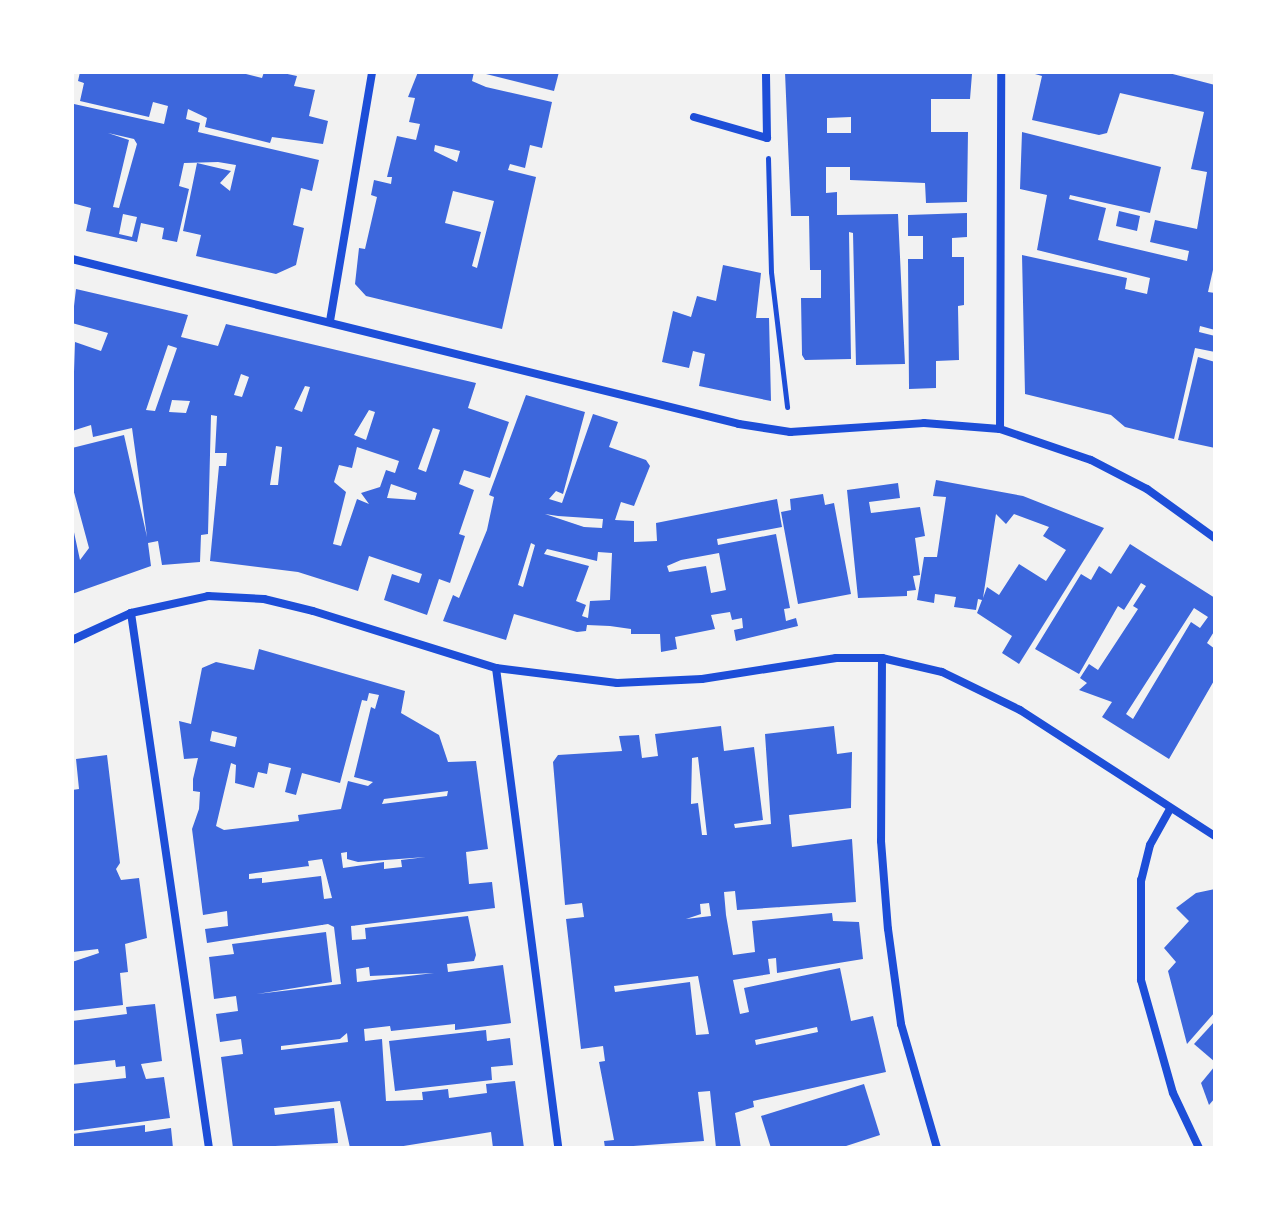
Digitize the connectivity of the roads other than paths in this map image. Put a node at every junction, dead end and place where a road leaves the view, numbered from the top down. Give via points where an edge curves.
1 (372, 72) edge
2 (766, 72) edge
3 (1001, 72) edge
4 (694, 117) dead end
5 (72, 259) edge
6 (330, 321) junction
7 (1000, 429) junction
8 (1215, 538) edge
9 (131, 613) junction
10 (72, 640) edge
11 (882, 658) junction
12 (496, 668) junction
13 (1170, 809) junction
14 (1215, 836) edge
15 (209, 1148) edge
16 (558, 1148) edge
17 (937, 1148) edge
18 (1199, 1148) edge

1 - 6 street
2 - 4 street via 767,138
3 - 7 street
5 - 6 street
6 - 7 street via 715,419 790,432 924,423
7 - 8 street via 1091,460 1147,489
9 - 10 street
9 - 12 street via 208,596 264,599
9 - 15 street
11 - 12 street via 836,658 702,679 617,683
11 - 13 street via 942,672 1010,705
11 - 17 street via 881,841 888,929 901,1024
12 - 16 street
13 - 14 street
13 - 18 street via 1150,845 1141,880 1141,980 1173,1093

